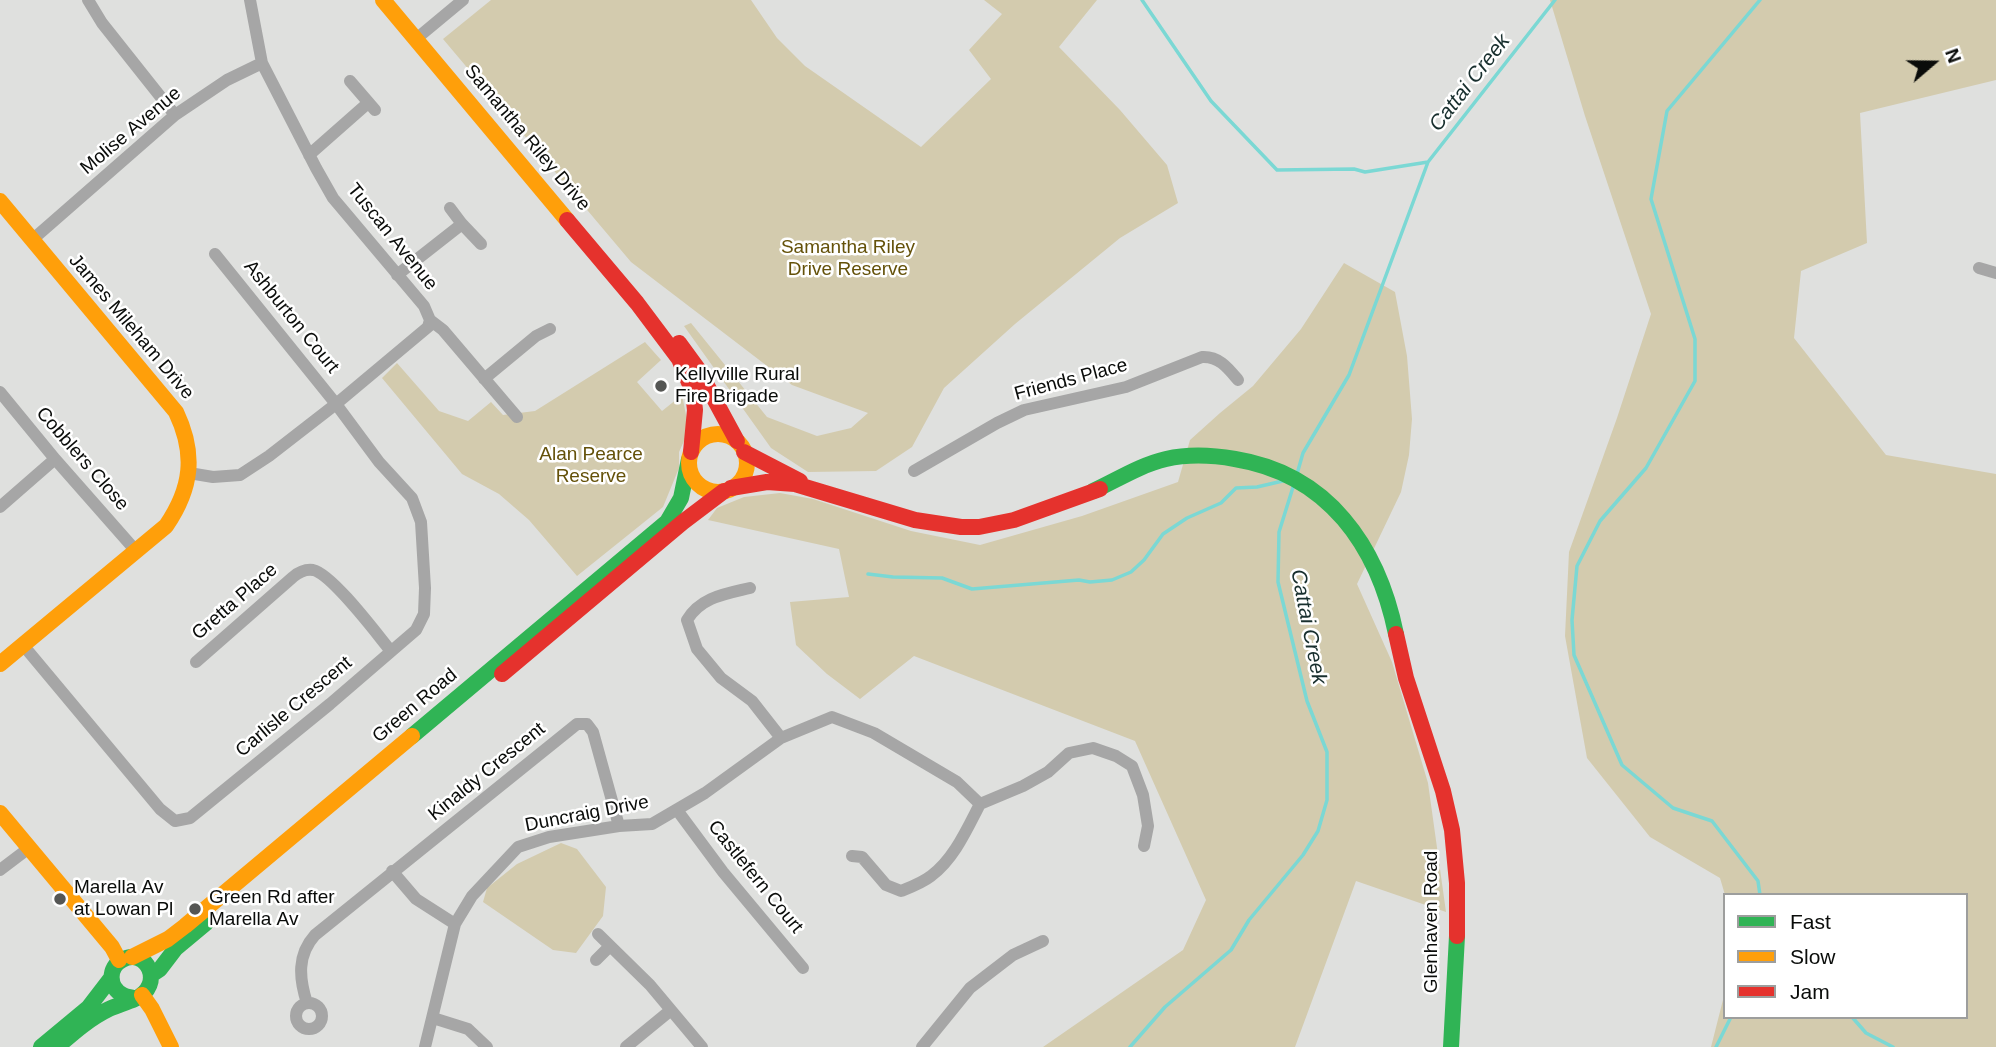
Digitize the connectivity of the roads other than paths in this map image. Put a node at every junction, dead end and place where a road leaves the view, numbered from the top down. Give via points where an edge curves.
1 (88, 0) edge
2 (250, 0) edge
3 (383, 0) edge
4 (463, 0) edge
5 (416, 39) junction
6 (262, 63) junction
7 (350, 81) dead end
8 (174, 115) junction
9 (309, 155) junction
10 (0, 201) edge
11 (450, 208) dead end
12 (461, 224) junction
13 (32, 240) junction
14 (481, 244) dead end
15 (215, 254) dead end
16 (1979, 268) dead end
17 (1996, 273) edge
18 (397, 275) junction
19 (637, 303) junction
20 (430, 320) junction
21 (550, 330) dead end
22 (484, 379) junction
23 (1238, 380) dead end
24 (0, 392) edge
25 (336, 404) junction
26 (517, 417) dead end
27 (741, 447) junction
28 (690, 456) junction
29 (55, 459) junction
30 (914, 471) dead end
31 (188, 473) junction
32 (814, 489) junction
33 (728, 490) junction
34 (0, 507) edge
35 (136, 551) junction
36 (750, 589) dead end
37 (23, 645) junction
38 (390, 650) junction
39 (195, 662) dead end
40 (0, 664) edge
41 (781, 738) junction
42 (980, 804) junction
43 (677, 810) junction
44 (0, 814) edge
45 (619, 826) junction
46 (1144, 846) dead end
47 (29, 848) junction
48 (852, 856) dead end
49 (0, 870) edge
50 (392, 872) junction
51 (455, 924) junction
52 (598, 934) dead end
53 (1043, 941) dead end
54 (610, 946) junction
55 (1023, 951) junction
56 (125, 959) junction
57 (596, 960) dead end
58 (803, 968) dead end
59 (152, 975) junction
60 (111, 978) junction
61 (138, 997) junction
62 (307, 1003) dead end
63 (671, 1010) junction
64 (433, 1018) junction
65 (41, 1047) edge
66 (57, 1047) edge
67 (171, 1047) edge
68 (425, 1047) edge
69 (487, 1047) edge
70 (626, 1047) edge
71 (702, 1047) edge
72 (922, 1047) edge
73 (930, 1047) edge
74 (1451, 1047) edge

1 - 8 street
2 - 6 street, Tuscan Avenue
3 - 5 main road, Samantha Riley Drive
4 - 5 street
5 - 19 main road, Samantha Riley Drive
6 - 8 street, Molise Avenue
6 - 9 street, Tuscan Avenue
7 - 9 street via 372,107
8 - 13 street, Molise Avenue
9 - 18 street, Tuscan Avenue via 333,198
10 - 13 main road, James Mileham Drive
11 - 12 street
12 - 14 street
12 - 18 street
13 - 31 main road, James Mileham Drive via 176,412 187,438
15 - 25 street, Ashburton Court
16 - 17 street
18 - 20 street, Tuscan Avenue
19 - 27 main road, Samantha Riley Drive via 660,321 690,356
19 - 28 main road, Samantha Riley Drive via 679,359 693,392
20 - 22 street
20 - 25 street, Tuscan Avenue via 428,327
21 - 22 street via 536,336
22 - 26 street
23 - 30 street, Friends Place via 1219,360 1202,357 1126,387 1024,410
24 - 29 street, Cobblers Close
25 - 31 street, Tuscan Avenue via 240,475
25 - 38 street, Carlisle Crescent via 412,498 421,523 424,614 416,630
27 - 28 main road via 724,435 712,434 701,439
27 - 32 main road, Glenhaven Road
27 - 33 main road via 747,462 745,473
28 - 33 main road via 689,468 698,484 714,492
28 - 56 main road, Green Road via 681,498 667,522 185,926
29 - 34 street
29 - 35 street, Cobblers Close
31 - 35 main road, James Mileham Drive via 172,518
32 - 33 main road, Glenhaven Road via 766,482
32 - 74 main road, Glenhaven Road via 938,525 984,526 1093,491 1154,462 1205,455 1272,467 1312,496 1350,541 1396,636 1441,785 1456,861
33 - 59 main road, Green Road via 683,522 202,926
35 - 37 main road, James Mileham Drive
36 - 41 street via 712,598 694,609 687,620 697,649 721,678 752,701
37 - 38 street, Carlisle Crescent via 160,809 175,821 190,818
37 - 40 main road, James Mileham Drive
38 - 39 street, Gretta Place via 334,584 315,570 293,577
41 - 42 street, Duncraig Drive via 832,717 874,733 957,782
41 - 43 street, Duncraig Drive
42 - 46 street via 1048,772 1069,753 1093,748 1132,766 1148,826
42 - 48 street via 941,868 901,891 886,885 862,857
43 - 45 street, Duncraig Drive via 652,824
43 - 58 street, Castlefern Court
44 - 47 main road
45 - 50 street, Kinaldy Crescent via 593,732 587,724 577,724
45 - 51 street, Duncraig Drive via 518,847 472,895
47 - 49 street
47 - 56 main road
50 - 51 street via 416,899
50 - 62 street via 310,940 301,960
51 - 64 street, Duncraig Drive
52 - 54 street
53 - 55 street
54 - 57 street
54 - 63 street
55 - 72 street via 970,988
55 - 73 street via 974,994
56 - 59 main road via 140,959
56 - 60 main road via 113,969
59 - 61 main road via 150,986
60 - 61 main road via 119,994
60 - 65 main road via 88,1008
61 - 66 main road via 106,1010
61 - 67 main road via 152,1009
63 - 70 street
63 - 71 street
64 - 68 street, Duncraig Drive
64 - 69 street via 468,1029

